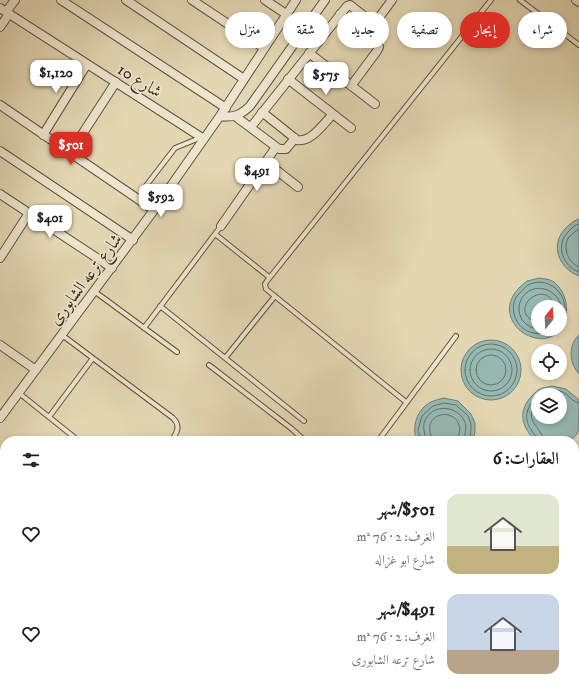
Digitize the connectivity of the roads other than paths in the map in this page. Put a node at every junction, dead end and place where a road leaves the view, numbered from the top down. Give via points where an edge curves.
1 (15, 0) edge
2 (61, 0) edge
3 (126, 0) edge
4 (192, 0) edge
5 (265, 0) edge
6 (296, 0) edge
7 (325, 0) edge
8 (392, 0) edge
9 (491, 0) edge
10 (520, 0) edge
11 (576, 0) edge
12 (579, 2) edge
13 (5, 12) edge
14 (283, 12) edge
15 (287, 12) edge
16 (342, 12) edge
17 (358, 12) edge
18 (383, 12) edge
19 (337, 18) edge
20 (283, 19) edge
21 (225, 22) edge
22 (0, 28) edge
23 (275, 31) edge
24 (579, 45) edge
25 (264, 48) edge
26 (379, 48) edge
27 (309, 53) junction
28 (87, 64) junction
29 (244, 79) junction
30 (288, 79) junction
31 (116, 82) junction
32 (352, 86) junction
33 (376, 104) dead end
34 (0, 105) edge
35 (226, 108) junction
36 (262, 112) junction
37 (333, 114) junction
38 (220, 116) junction
39 (236, 116) junction
40 (251, 127) junction
41 (351, 128) dead end
42 (43, 134) junction
43 (203, 138) junction
44 (295, 138) junction
45 (276, 147) junction
46 (0, 151) edge
47 (70, 153) junction
48 (266, 162) junction
49 (298, 186) dead end
50 (142, 191) dead end
51 (1, 196) edge
52 (154, 210) junction
53 (29, 213) junction
54 (221, 226) joint
55 (215, 234) junction
56 (133, 240) junction
57 (0, 258) edge
58 (112, 268) junction
59 (270, 277) junction
60 (94, 291) junction
61 (275, 296) junction
62 (160, 306) junction
63 (144, 328) junction
64 (62, 335) junction
65 (456, 336) dead end
66 (0, 345) edge
67 (177, 352) dead end
68 (226, 357) junction
69 (93, 358) junction
70 (209, 365) dead end
71 (36, 370) junction
72 (19, 393) junction
73 (406, 402) junction
74 (50, 417) junction
75 (0, 418) edge
76 (304, 420) dead end
77 (72, 436) edge
78 (174, 436) edge
79 (300, 436) edge
80 (382, 436) edge

1 - 13 street
2 - 35 street
3 - 29 street
4 - 21 street
5 - 14 street
6 - 15 street, شارع ترعه الشابورى
7 - 39 street via 250,106
8 - 18 street
9 - 59 lane
10 - 24 lane
11 - 12 street
13 - 22 street
13 - 28 street, شارع 10
16 - 17 street via 350,5
19 - 27 street
20 - 23 street, شارع ترعه الشابورى
25 - 29 street, شارع ترعه الشابورى
26 - 32 street
27 - 30 street
27 - 32 street
28 - 31 street, شارع 10
28 - 42 street
29 - 35 street, شارع ترعه الشابورى
30 - 36 street
30 - 37 street
31 - 43 street, شارع 10
31 - 47 street
32 - 33 street
34 - 42 street
35 - 38 street, شارع ترعه الشابورى
36 - 40 street
36 - 44 street
37 - 41 street
37 - 44 street via 309,138 301,141
38 - 39 street
38 - 43 street, شارع ترعه الشابورى
39 - 40 street
40 - 45 street
42 - 47 street
43 - 50 lane via 179,145 171,151
43 - 52 street, شارع ترعه الشابورى
44 - 45 street via 286,149
45 - 48 street
46 - 56 street
47 - 52 street
48 - 49 street
48 - 54 street
51 - 53 street
52 - 56 street, شارع ترعه الشابورى
53 - 57 street
53 - 58 street
54 - 55 lane
55 - 59 lane
55 - 62 lane
56 - 58 street, شارع ترعه الشابورى
58 - 60 street, شارع ترعه الشابورى
59 - 61 lane via 265,282 265,287
60 - 63 lane
60 - 64 street, شارع ترعه الشابورى
61 - 68 lane
61 - 73 lane
62 - 63 lane
62 - 68 lane
63 - 67 lane
64 - 69 lane
64 - 71 street, شارع ترعه الشابورى
65 - 73 lane
66 - 71 street
68 - 76 lane
69 - 74 lane
69 - 78 lane via 175,420 178,430
70 - 79 lane
71 - 72 street, شارع ترعه الشابورى
72 - 74 lane
72 - 75 street, شارع ترعه الشابورى
73 - 80 lane
74 - 77 lane

